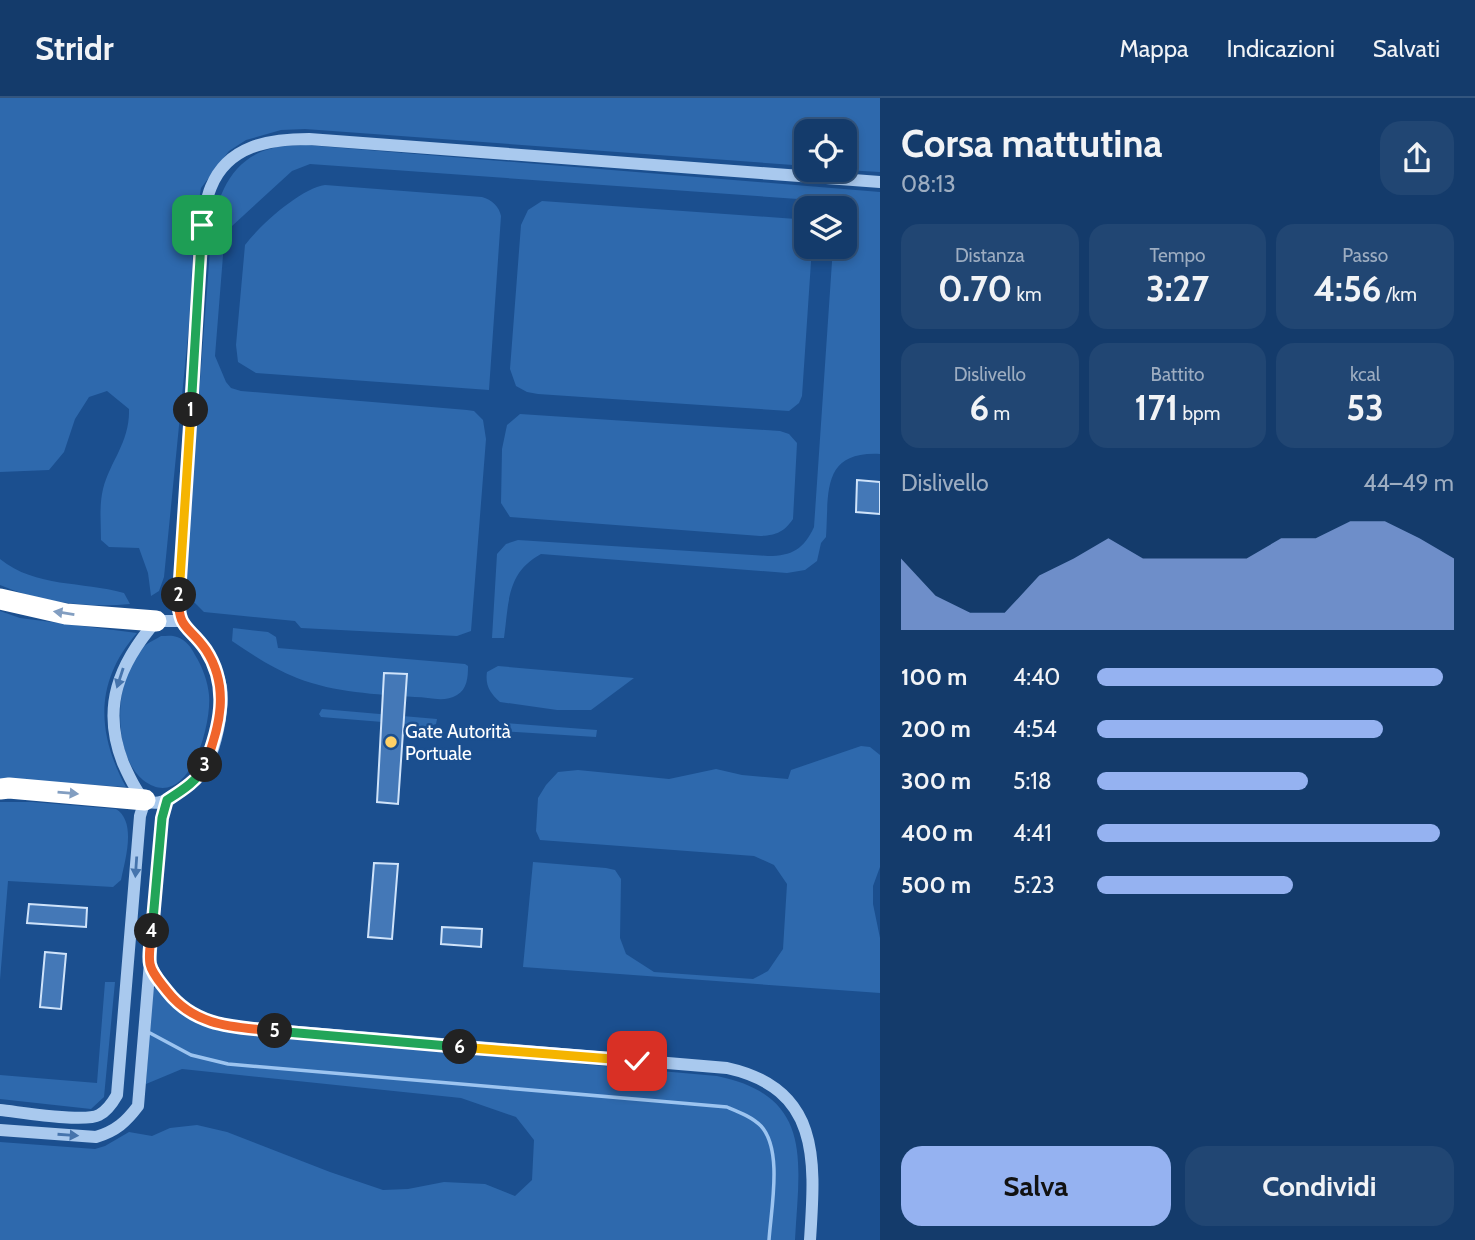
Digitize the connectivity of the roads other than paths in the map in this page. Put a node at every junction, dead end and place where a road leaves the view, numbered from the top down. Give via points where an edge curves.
1 (880, 182) edge
2 (4, 599) edge
3 (156, 621) junction
4 (180, 621) junction
5 (0, 789) edge
6 (145, 800) junction
7 (167, 800) junction
8 (149, 963) junction
9 (0, 1110) edge
10 (0, 1130) edge
11 (810, 1240) edge

1 - 4 street via 309,139 277,139 244,150 226,162 211,186 202,225
3 -> 2 highway via 66,614
3 - 4 street
3 -> 6 street via 121,672 113,704 115,743 128,776
4 - 7 street via 206,651 221,687 219,731 203,770
5 -> 6 highway
6 - 7 street
6 -> 9 street via 117,1095 99,1116 84,1118
7 - 8 street
10 -> 8 street via 96,1137 126,1122 138,1106
8 - 11 street via 182,1008 204,1021 227,1026 748,1073 768,1082 798,1112 808,1138 814,1182

